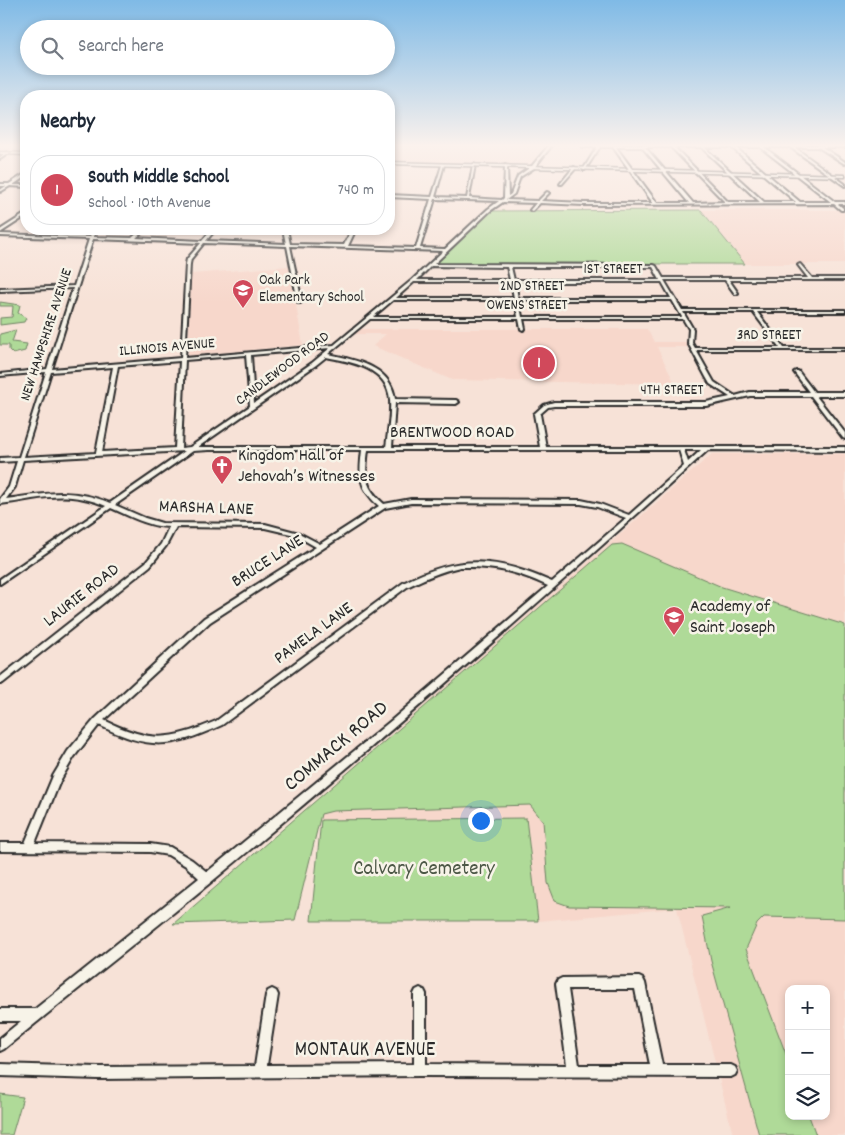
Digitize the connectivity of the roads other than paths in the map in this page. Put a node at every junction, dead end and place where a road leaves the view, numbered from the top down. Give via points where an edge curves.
1 (434, 197) joint
2 (508, 197) edge
3 (544, 197) edge
4 (651, 197) edge
5 (686, 197) edge
6 (721, 197) edge
7 (756, 197) edge
8 (792, 197) edge
9 (826, 197) edge
10 (468, 198) joint
11 (505, 199) junction
12 (540, 202) junction
13 (799, 203) junction
14 (834, 203) junction
15 (845, 203) edge
16 (656, 204) junction
17 (692, 204) junction
18 (728, 204) junction
19 (764, 204) junction
20 (842, 209) dead end
21 (532, 210) dead end
22 (20, 219) edge
23 (0, 234) edge
24 (20, 235) edge
25 (22, 235) edge
26 (91, 235) edge
27 (137, 235) edge
28 (208, 235) edge
29 (286, 235) edge
30 (351, 235) edge
31 (90, 238) junction
32 (132, 240) junction
33 (201, 242) junction
34 (288, 245) junction
35 (346, 247) junction
36 (418, 249) junction
37 (446, 250) junction
38 (430, 265) junction
39 (509, 265) junction
40 (800, 265) dead end
41 (726, 279) junction
42 (811, 279) junction
43 (845, 279) edge
44 (663, 280) junction
45 (413, 281) junction
46 (513, 281) junction
47 (76, 287) junction
48 (0, 290) edge
49 (736, 293) dead end
50 (390, 299) junction
51 (516, 299) junction
52 (674, 299) junction
53 (300, 302) dead end
54 (681, 311) junction
55 (754, 311) junction
56 (845, 311) edge
57 (369, 318) junction
58 (521, 318) junction
59 (685, 318) junction
60 (523, 329) dead end
61 (336, 346) junction
62 (310, 348) junction
63 (692, 349) junction
64 (783, 349) junction
65 (845, 349) edge
66 (248, 353) junction
67 (324, 355) junction
68 (184, 359) junction
69 (314, 364) junction
70 (116, 365) junction
71 (48, 371) junction
72 (796, 372) dead end
73 (0, 376) edge
74 (813, 394) junction
75 (845, 394) edge
76 (735, 398) junction
77 (393, 401) junction
78 (456, 402) dead end
79 (252, 406) junction
80 (845, 437) edge
81 (194, 448) junction
82 (365, 448) junction
83 (389, 448) junction
84 (543, 448) junction
85 (178, 449) junction
86 (681, 449) junction
87 (706, 449) junction
88 (845, 449) edge
89 (99, 454) junction
90 (20, 459) junction
91 (0, 460) edge
92 (687, 466) junction
93 (1, 503) edge
94 (110, 506) junction
95 (383, 506) junction
96 (629, 517) junction
97 (173, 526) junction
98 (320, 546) junction
99 (0, 582) edge
100 (552, 585) junction
101 (0, 682) edge
102 (98, 721) junction
103 (0, 847) edge
104 (28, 847) junction
105 (206, 879) junction
106 (420, 994) dead end
107 (272, 995) dead end
108 (0, 1015) edge
109 (37, 1015) junction
110 (0, 1045) edge
111 (0, 1070) edge
112 (420, 1070) junction
113 (657, 1071) junction
114 (731, 1071) dead end
115 (260, 1072) junction
116 (574, 1072) junction

1 - 10 street
1 - 36 street
2 - 11 street, CANDLEWOOD ROAD
3 - 12 street
4 - 16 street
5 - 17 street
6 - 18 street
7 - 19 street
8 - 13 street
9 - 14 street
10 - 11 street
11 - 12 street
11 - 37 street, CANDLEWOOD ROAD
12 - 16 street
12 - 21 street
13 - 14 street
13 - 19 street
14 - 15 street
14 - 20 street
16 - 17 street
17 - 18 street
18 - 19 street
22 - 23 street
23 - 24 street
25 - 31 street
26 - 31 street, NEW HAMPSHIRE AVENUE
27 - 32 street
28 - 33 street
29 - 34 street
30 - 35 street
31 - 32 street
31 - 47 street, NEW HAMPSHIRE AVENUE
32 - 33 street
33 - 34 street
33 - 68 street via 188,264
34 - 35 street
34 - 53 street
35 - 36 street
36 - 37 street
37 - 38 street, CANDLEWOOD ROAD
38 - 39 street
38 - 45 street, CANDLEWOOD ROAD
39 - 44 street via 654,266
39 - 46 street
40 - 42 street
41 - 42 street, 1ST STREET
41 - 44 street, 1ST STREET
41 - 49 street
42 - 43 street, 1ST STREET
44 - 46 street, 1ST STREET
44 - 52 street
45 - 46 street, 1ST STREET
45 - 50 street, CANDLEWOOD ROAD
46 - 51 street
47 - 48 street
47 - 71 street, NEW HAMPSHIRE AVENUE
50 - 51 street, 2ND STREET
50 - 57 street, CANDLEWOOD ROAD
51 - 52 street, 2ND STREET
51 - 58 street
52 - 54 street
54 - 55 street
54 - 59 street
55 - 56 street
55 - 64 street
57 - 58 street, OWENS STREET
57 - 61 street, CANDLEWOOD ROAD
58 - 59 street, OWENS STREET
58 - 60 street
59 - 63 street via 691,329
61 - 62 street, ILLINOIS AVENUE
61 - 67 street, CANDLEWOOD ROAD
62 - 66 street, ILLINOIS AVENUE
62 - 69 street
63 - 64 street, 3RD STREET
63 - 76 street via 712,382
64 - 65 street, 3RD STREET
66 - 68 street, ILLINOIS AVENUE
66 - 79 street
67 - 69 street, CANDLEWOOD ROAD
67 - 77 street via 354,362 379,374 389,384
68 - 70 street, ILLINOIS AVENUE
68 - 85 street
69 - 79 street, CANDLEWOOD ROAD
70 - 71 street, ILLINOIS AVENUE
70 - 89 street
71 - 73 street, ILLINOIS AVENUE
71 - 90 street, NEW HAMPSHIRE AVENUE
72 - 74 street
74 - 75 street, 4TH STREET
74 - 76 street, 4TH STREET via 750,394
74 - 80 street
76 - 84 street, 4TH STREET via 706,404 546,406 538,414
77 - 78 street
77 - 83 street
79 - 81 street, CANDLEWOOD ROAD
81 - 82 street, BRENTWOOD ROAD
81 - 85 street, BRENTWOOD ROAD
81 - 94 street, CANDLEWOOD ROAD
82 - 83 street, BRENTWOOD ROAD
82 - 95 street via 364,484 368,494
83 - 84 street, BRENTWOOD ROAD
84 - 86 street, BRENTWOOD ROAD
85 - 89 street, BRENTWOOD ROAD
86 - 87 street, BRENTWOOD ROAD
86 - 92 street
87 - 88 street, BRENTWOOD ROAD
87 - 92 street, COMMACK ROAD
89 - 90 street, BRENTWOOD ROAD
90 - 91 street, BRENTWOOD ROAD
90 - 93 street, NEW HAMPSHIRE AVENUE via 12,487
92 - 96 street, COMMACK ROAD
93 - 94 street, MARSHA LANE via 74,495 86,496
94 - 97 street, MARSHA LANE via 150,522
94 - 99 street, CANDLEWOOD ROAD
95 - 96 street, BRUCE LANE via 410,501 581,502 598,504
95 - 98 street, BRUCE LANE
96 - 100 street, COMMACK ROAD
97 - 98 street, MARSHA LANE via 265,526 297,534
97 - 101 street, LAURIE ROAD via 164,545 148,564
98 - 102 street, BRUCE LANE via 207,620
100 - 102 street, PAMELA LANE via 531,574 493,564 438,569 405,585 219,723 196,734 176,740 138,739
100 - 105 street, COMMACK ROAD
102 - 104 street, BRUCE LANE via 71,754 56,779
103 - 104 street
104 - 105 street via 150,848 170,852 189,863
105 - 109 street, COMMACK ROAD
106 - 112 street
107 - 115 street
108 - 109 street
109 - 110 street, COMMACK ROAD
111 - 115 street, MONTAUK AVENUE
112 - 115 street, MONTAUK AVENUE
112 - 116 street, MONTAUK AVENUE
113 - 114 street, MONTAUK AVENUE
113 - 116 street, MONTAUK AVENUE
113 - 116 street via 639,984 562,984

